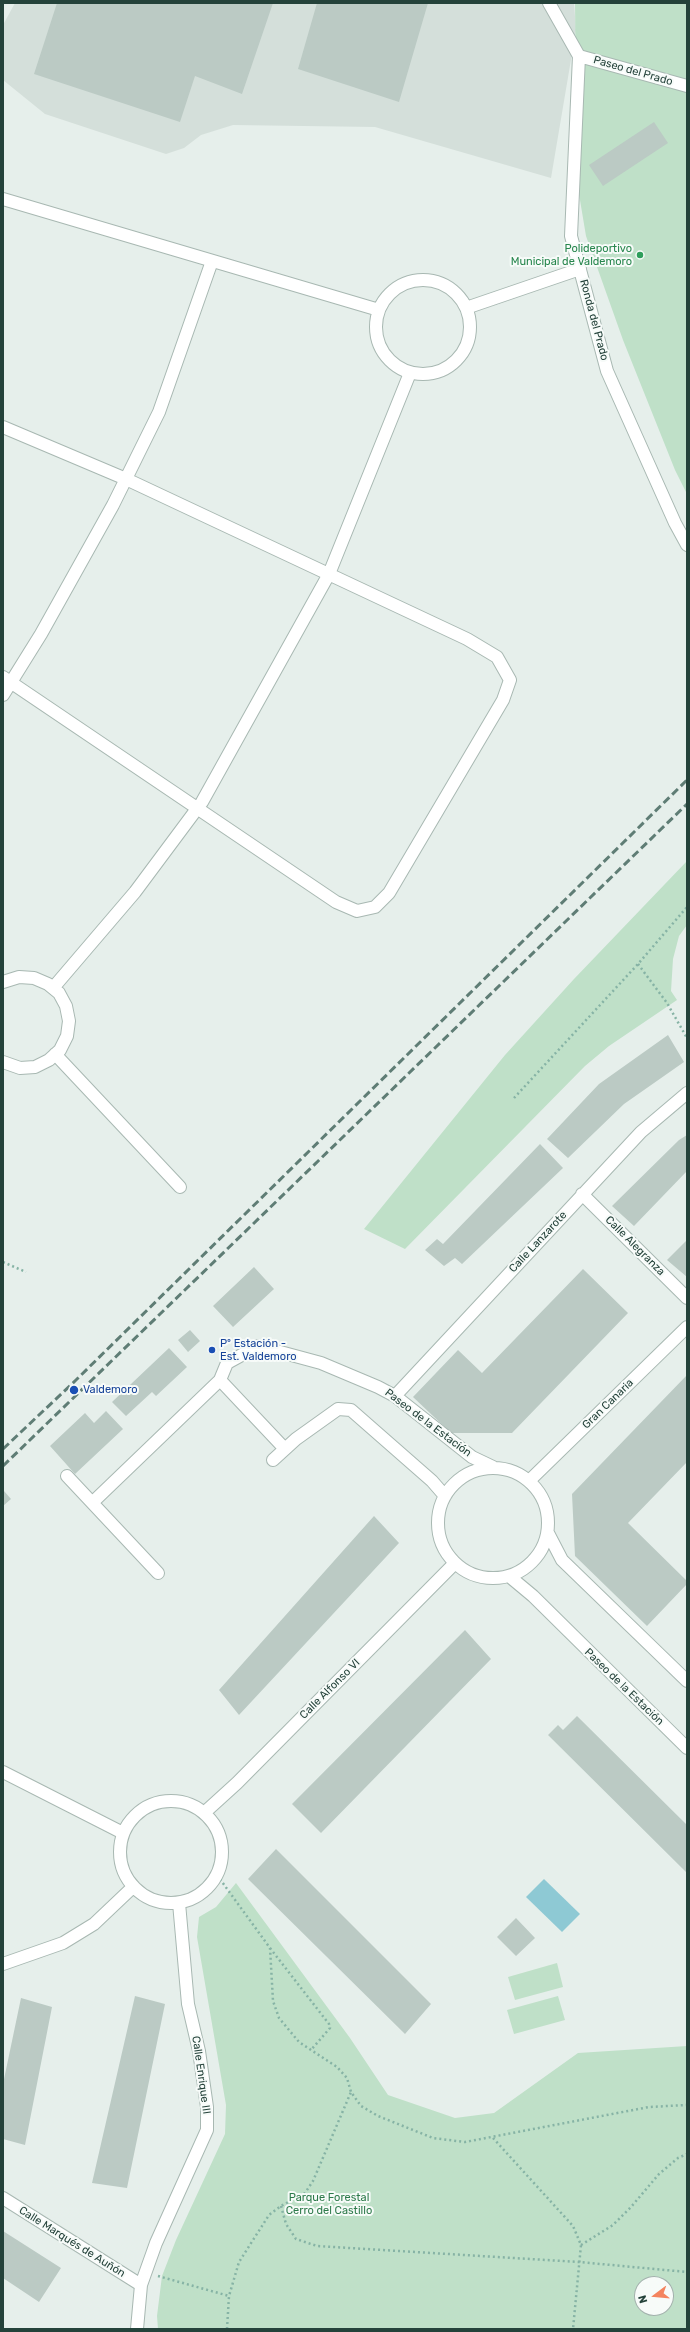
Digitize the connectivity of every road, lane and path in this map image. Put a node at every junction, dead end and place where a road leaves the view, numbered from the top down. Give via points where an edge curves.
1 (549, 3) edge
2 (579, 56) junction
3 (687, 86) edge
4 (3, 199) edge
5 (212, 261) junction
6 (580, 269) junction
7 (466, 308) junction
8 (379, 310) junction
9 (410, 373) junction
10 (3, 427) edge
11 (126, 479) junction
12 (687, 545) edge
13 (329, 574) junction
14 (7, 680) edge
15 (3, 695) edge
16 (197, 808) junction
17 (687, 907) edge
18 (638, 964) junction
19 (3, 982) edge
20 (52, 988) junction
21 (687, 1038) edge
22 (55, 1054) junction
23 (3, 1062) edge
24 (687, 1094) edge
25 (514, 1098) dead end
26 (180, 1187) dead end
27 (582, 1194) junction
28 (3, 1262) edge
29 (26, 1272) dead end
30 (687, 1298) edge
31 (687, 1327) edge
32 (220, 1380) junction
33 (395, 1396) junction
34 (285, 1449) junction
35 (273, 1460) dead end
36 (493, 1468) junction
37 (67, 1476) dead end
38 (529, 1481) junction
39 (445, 1496) junction
40 (93, 1502) junction
41 (548, 1533) junction
42 (455, 1562) junction
43 (158, 1574) dead end
44 (509, 1576) junction
45 (687, 1681) edge
46 (687, 1748) edge
47 (3, 1772) edge
48 (204, 1813) junction
49 (123, 1833) junction
50 (216, 1875) junction
51 (133, 1887) junction
52 (179, 1903) junction
53 (270, 1948) junction
54 (3, 1964) edge
55 (311, 2050) junction
56 (351, 2092) junction
57 (687, 2105) edge
58 (492, 2138) junction
59 (687, 2154) edge
60 (3, 2198) edge
61 (281, 2206) junction
62 (581, 2245) junction
63 (579, 2262) junction
64 (146, 2272) junction
65 (687, 2272) edge
66 (141, 2285) junction
67 (229, 2296) junction
68 (136, 2329) edge
69 (227, 2329) edge
70 (573, 2329) edge

1 - 2 street
2 - 3 street, Paseo del Prado
2 - 6 street, Ronda del Prado via 571,236
4 - 5 street
5 - 8 street
5 - 11 street via 158,412
6 - 7 street
6 - 12 street, Ronda del Prado via 607,371 674,523
7 - 8 street via 458,295 430,280 414,281 399,286 386,297
7 - 9 street via 470,324 469,338 463,353 453,364 440,372
8 - 9 street via 376,326 378,342 385,356 396,366
9 - 13 street
10 - 11 street
11 - 13 street
11 - 14 street via 41,634
13 - 16 street via 239,738
13 - 16 street via 467,639 497,657 510,680 503,700 389,893 375,907 357,910 336,902
14 - 15 street
14 - 16 street
16 - 20 street via 135,892
17 - 18 path
18 - 21 path via 667,1003
18 - 25 path
19 - 20 street via 19,977 34,978
20 - 22 street via 59,993 66,1006 69,1021 67,1036
22 - 23 street via 35,1067 20,1068
22 - 26 street
24 - 27 street, Calle Lanzarote via 641,1132
27 - 30 street, Calle Alegranza
27 - 33 street, Calle Lanzarote
28 - 29 path
31 - 38 street, Gran Canaria
32 - 33 street, Paseo de la Estación via 227,1362 258,1346 321,1363
32 - 34 street
32 - 40 street
33 - 36 street, Paseo de la Estación via 472,1457
34 - 35 street
34 - 39 street via 338,1408 351,1410 432,1481
36 - 38 street via 506,1469
36 - 39 street via 465,1475
37 - 40 street
38 - 41 street via 544,1502 548,1514
39 - 42 street via 439,1513 439,1531 444,1548
40 - 43 street
41 - 44 street via 543,1547 534,1560 523,1570
41 - 45 street via 562,1560
42 - 44 street via 480,1576
42 - 48 street, Calle Alfonso VI via 243,1777
44 - 46 street, Paseo de la Estación via 533,1596
47 - 49 street
48 - 49 street via 175,1801 159,1802 144,1809 132,1819
48 - 50 street via 214,1824 220,1837 222,1852
49 - 51 street via 120,1862 125,1876
50 - 52 street via 205,1891 193,1899
50 - 53 path
51 - 52 street via 147,1898 162,1903
51 - 54 street via 94,1924 63,1943
52 - 64 street, Calle Enrique III via 188,2004 199,2051 207,2107 207,2130 156,2243
53 - 55 path via 273,2001 279,2018 299,2042
53 - 55 path via 329,2024 330,2028
55 - 56 path via 337,2067 347,2078
56 - 58 path via 361,2106 378,2116 433,2138 465,2142
56 - 61 path via 313,2182 305,2193
57 - 58 path via 649,2107
58 - 62 path via 573,2226
59 - 62 path via 659,2174 632,2207 613,2224
60 - 66 street, Calle Marqués de Auñón
61 - 63 path via 286,2224 296,2239 316,2246
61 - 67 path via 269,2215 239,2262
62 - 63 path
63 - 65 path
63 - 70 path
64 - 66 street, Calle Enrique III
64 - 67 path
66 - 68 street, Calle Enrique III
67 - 69 path

